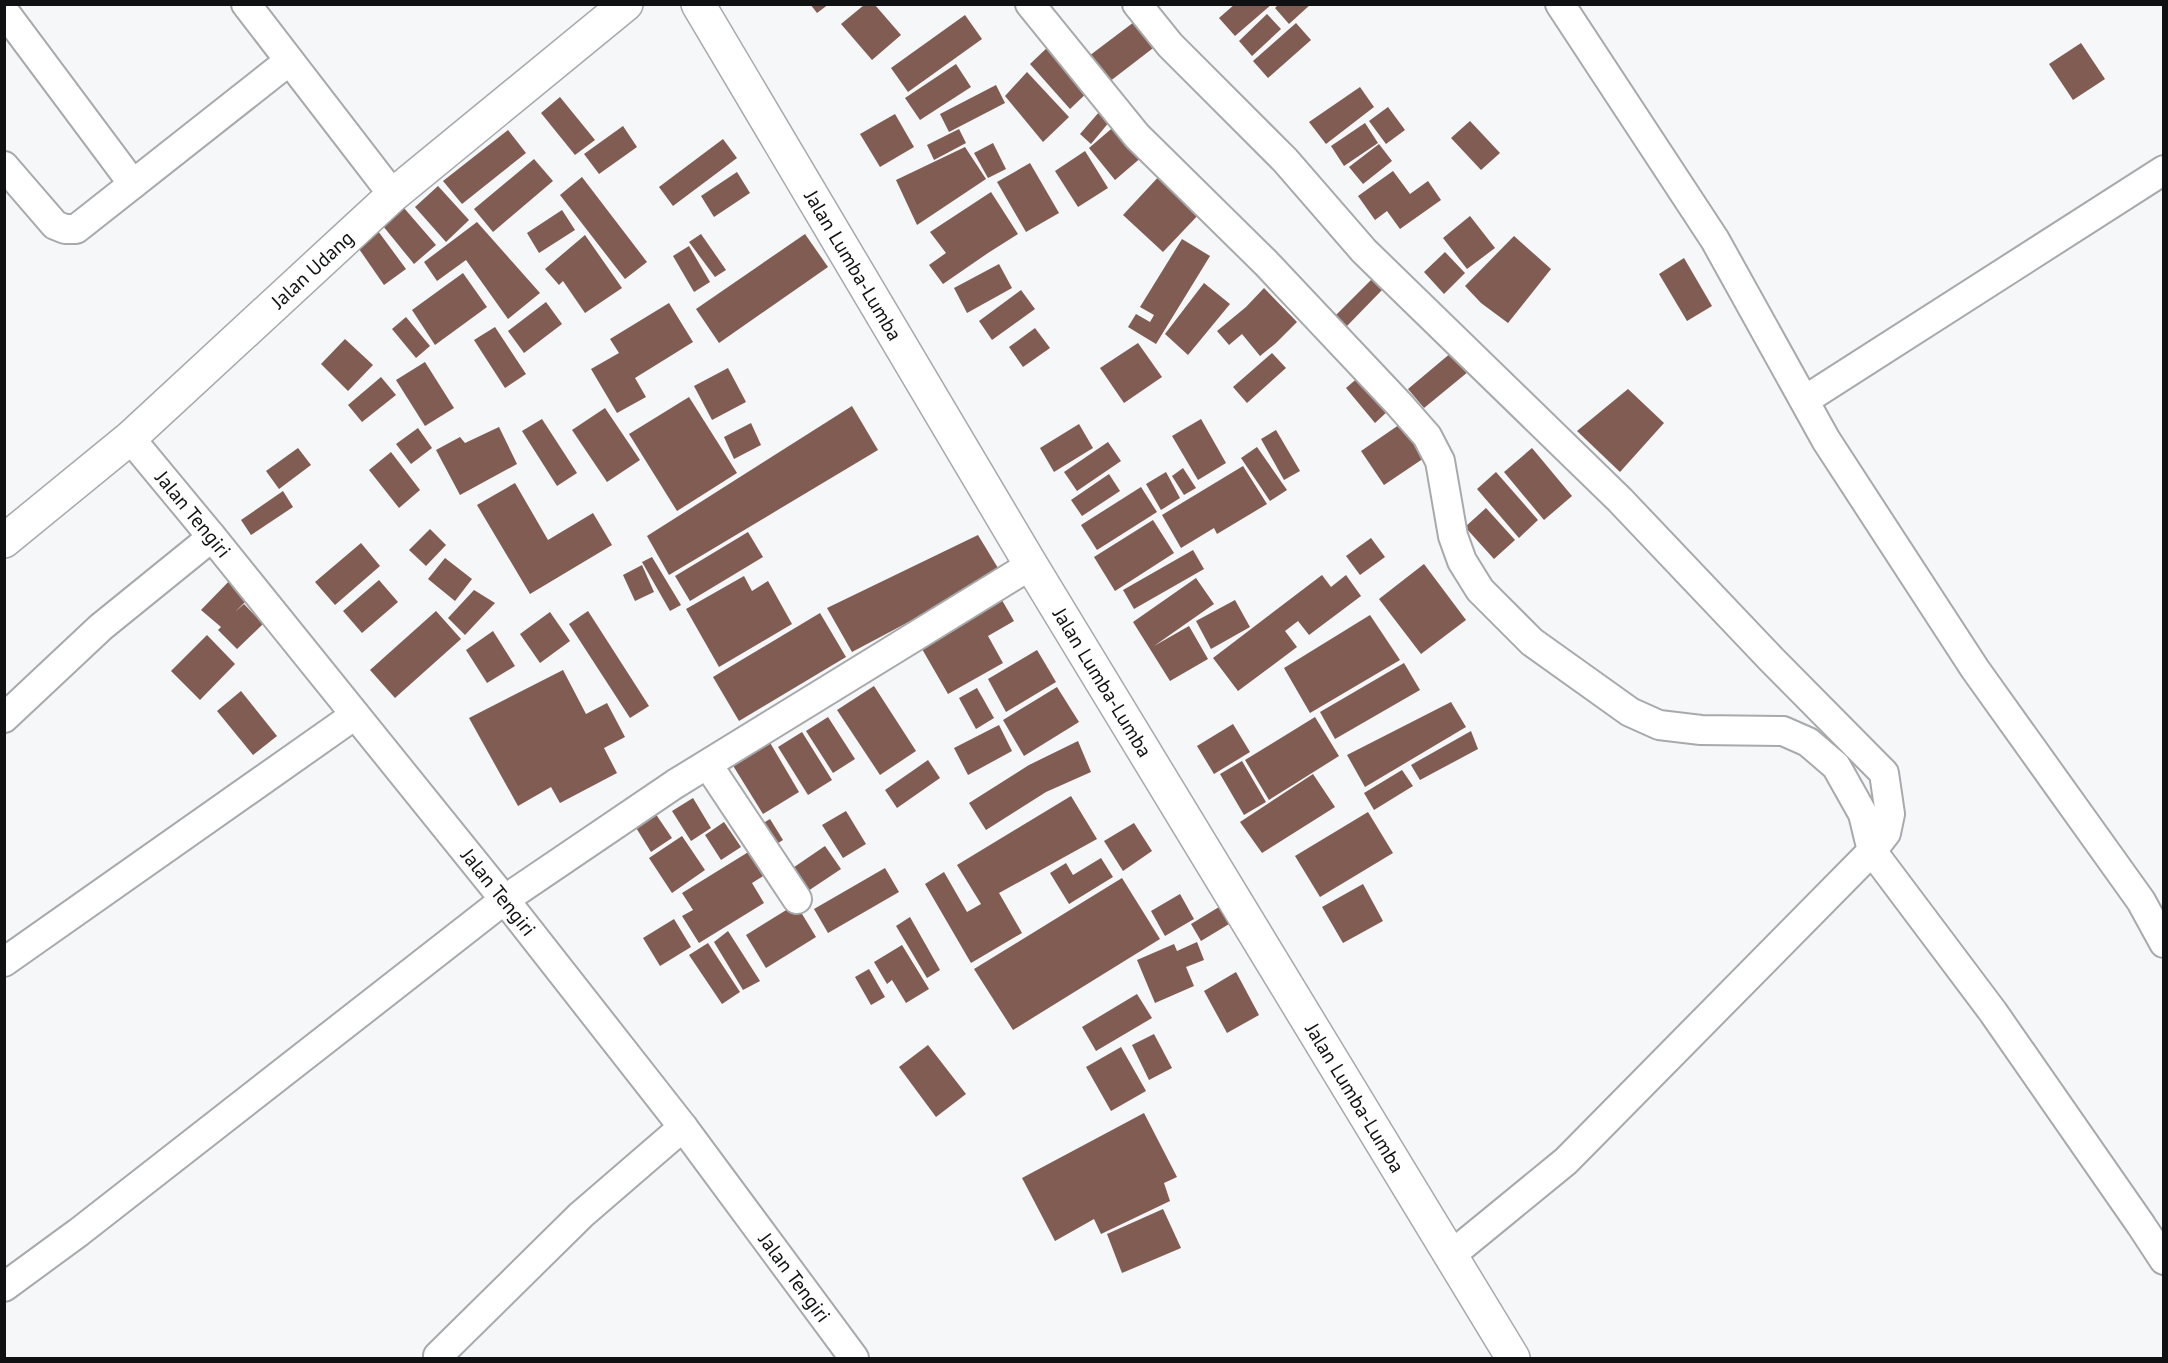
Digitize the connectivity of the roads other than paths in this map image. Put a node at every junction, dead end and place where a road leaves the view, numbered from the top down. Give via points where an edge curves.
1 (246, 4) edge
2 (626, 4) edge
3 (698, 4) edge
4 (1030, 4) edge
5 (1560, 4) edge
6 (1141, 6) edge
7 (4, 11) edge
8 (289, 61) junction
9 (4, 166) edge
10 (2163, 170) edge
11 (133, 184) junction
12 (393, 195) junction
13 (1805, 400) junction
14 (130, 438) junction
15 (212, 537) junction
16 (4, 541) edge
17 (1031, 565) junction
18 (355, 715) junction
19 (4, 718) edge
20 (708, 765) junction
21 (1872, 851) junction
22 (797, 899) dead end
23 (504, 900) junction
24 (2163, 943) edge
25 (4, 962) edge
26 (683, 1127) junction
27 (1450, 1256) junction
28 (2163, 1260) edge
29 (4, 1287) edge
30 (438, 1356) dead end
31 (854, 1359) edge
32 (1513, 1359) edge

1 - 8 street
2 - 12 main road, Jalan Udang
3 - 17 main road, Jalan Lumba-Lumba
4 - 21 street via 1137,136 1266,263 1427,436 1440,461 1453,536 1462,561 1480,590 1532,642 1630,712 1659,725 1783,731 1808,742 1836,766 1851,790 1863,814
5 - 13 street via 1715,240
6 - 21 street via 1170,45 1285,160 1364,251 1620,500 1884,773 1890,814 1886,833
7 - 11 street
8 - 11 street
8 - 12 street
9 - 11 street via 48,218 65,229 76,229
10 - 13 street
12 - 14 main road, Jalan Udang
13 - 24 street via 1826,440 1975,669 2141,901
14 - 15 street, Jalan Tengiri
14 - 16 main road, Jalan Udang
15 - 18 street, Jalan Tengiri
15 - 19 street via 101,627
17 - 20 street
17 - 27 main road, Jalan Lumba-Lumba
18 - 23 street, Jalan Tengiri
18 - 25 street
20 - 22 street
20 - 23 street
21 - 27 street via 1566,1161
21 - 28 street via 1993,1012
23 - 26 street, Jalan Tengiri
23 - 29 street
26 - 30 street via 581,1215
26 - 31 street, Jalan Tengiri
27 - 32 main road, Jalan Lumba-Lumba

